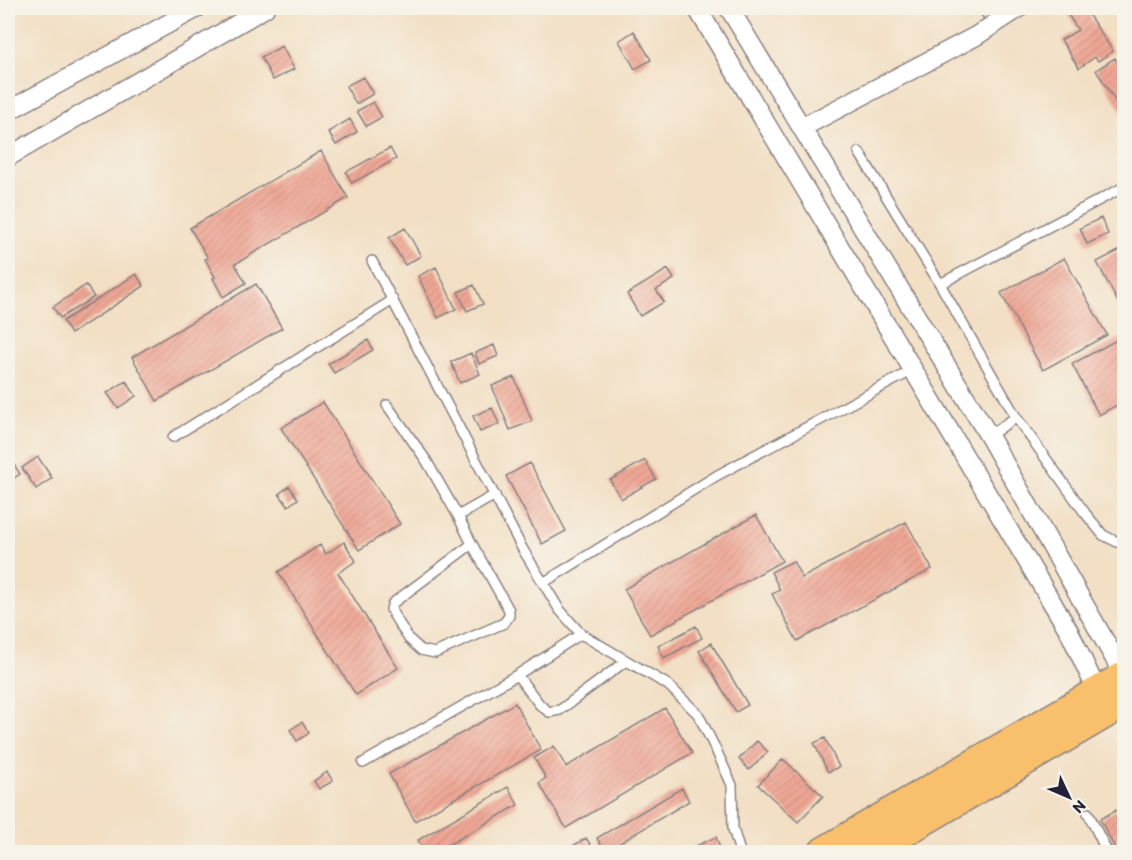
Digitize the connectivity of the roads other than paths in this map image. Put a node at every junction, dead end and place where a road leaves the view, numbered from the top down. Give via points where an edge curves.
1 (197, 8) edge
2 (265, 8) edge
3 (696, 8) edge
4 (729, 8) edge
5 (1019, 8) edge
6 (8, 111) edge
7 (803, 128) junction
8 (859, 152) dead end
9 (8, 158) edge
10 (1125, 187) edge
11 (372, 261) dead end
12 (940, 284) junction
13 (393, 300) junction
14 (913, 370) junction
15 (387, 405) dead end
16 (1016, 417) junction
17 (989, 436) junction
18 (173, 437) dead end
19 (495, 495) junction
20 (458, 516) junction
21 (1125, 541) edge
22 (472, 544) junction
23 (543, 583) junction
24 (581, 634) junction
25 (626, 661) junction
26 (517, 675) junction
27 (1125, 676) edge
28 (1111, 702) edge
29 (363, 763) dead end
30 (1088, 813) dead end
31 (740, 852) edge
32 (824, 852) edge
33 (869, 852) edge
34 (1107, 852) edge

1 - 6 street
2 - 9 street
3 - 14 street
4 - 7 street
5 - 7 street via 976,36
7 - 17 street
8 - 12 lane
10 - 12 lane
11 - 13 lane
12 - 16 lane
13 - 18 lane
13 - 19 lane
14 - 23 lane via 716,476
14 - 28 street
15 - 20 lane via 426,460
16 - 17 lane
16 - 21 lane via 1103,535 1117,543
17 - 27 street
19 - 20 lane
19 - 23 lane
20 - 22 lane
22 - 22 lane via 393,603 393,614 421,650 435,653 504,623 509,616
23 - 24 lane
24 - 25 lane
24 - 26 lane
25 - 26 lane via 560,710 549,712
25 - 31 lane via 668,685 698,714 732,785 733,829
26 - 29 lane
27 - 28 highway
28 - 32 highway
28 - 33 highway
30 - 34 lane

